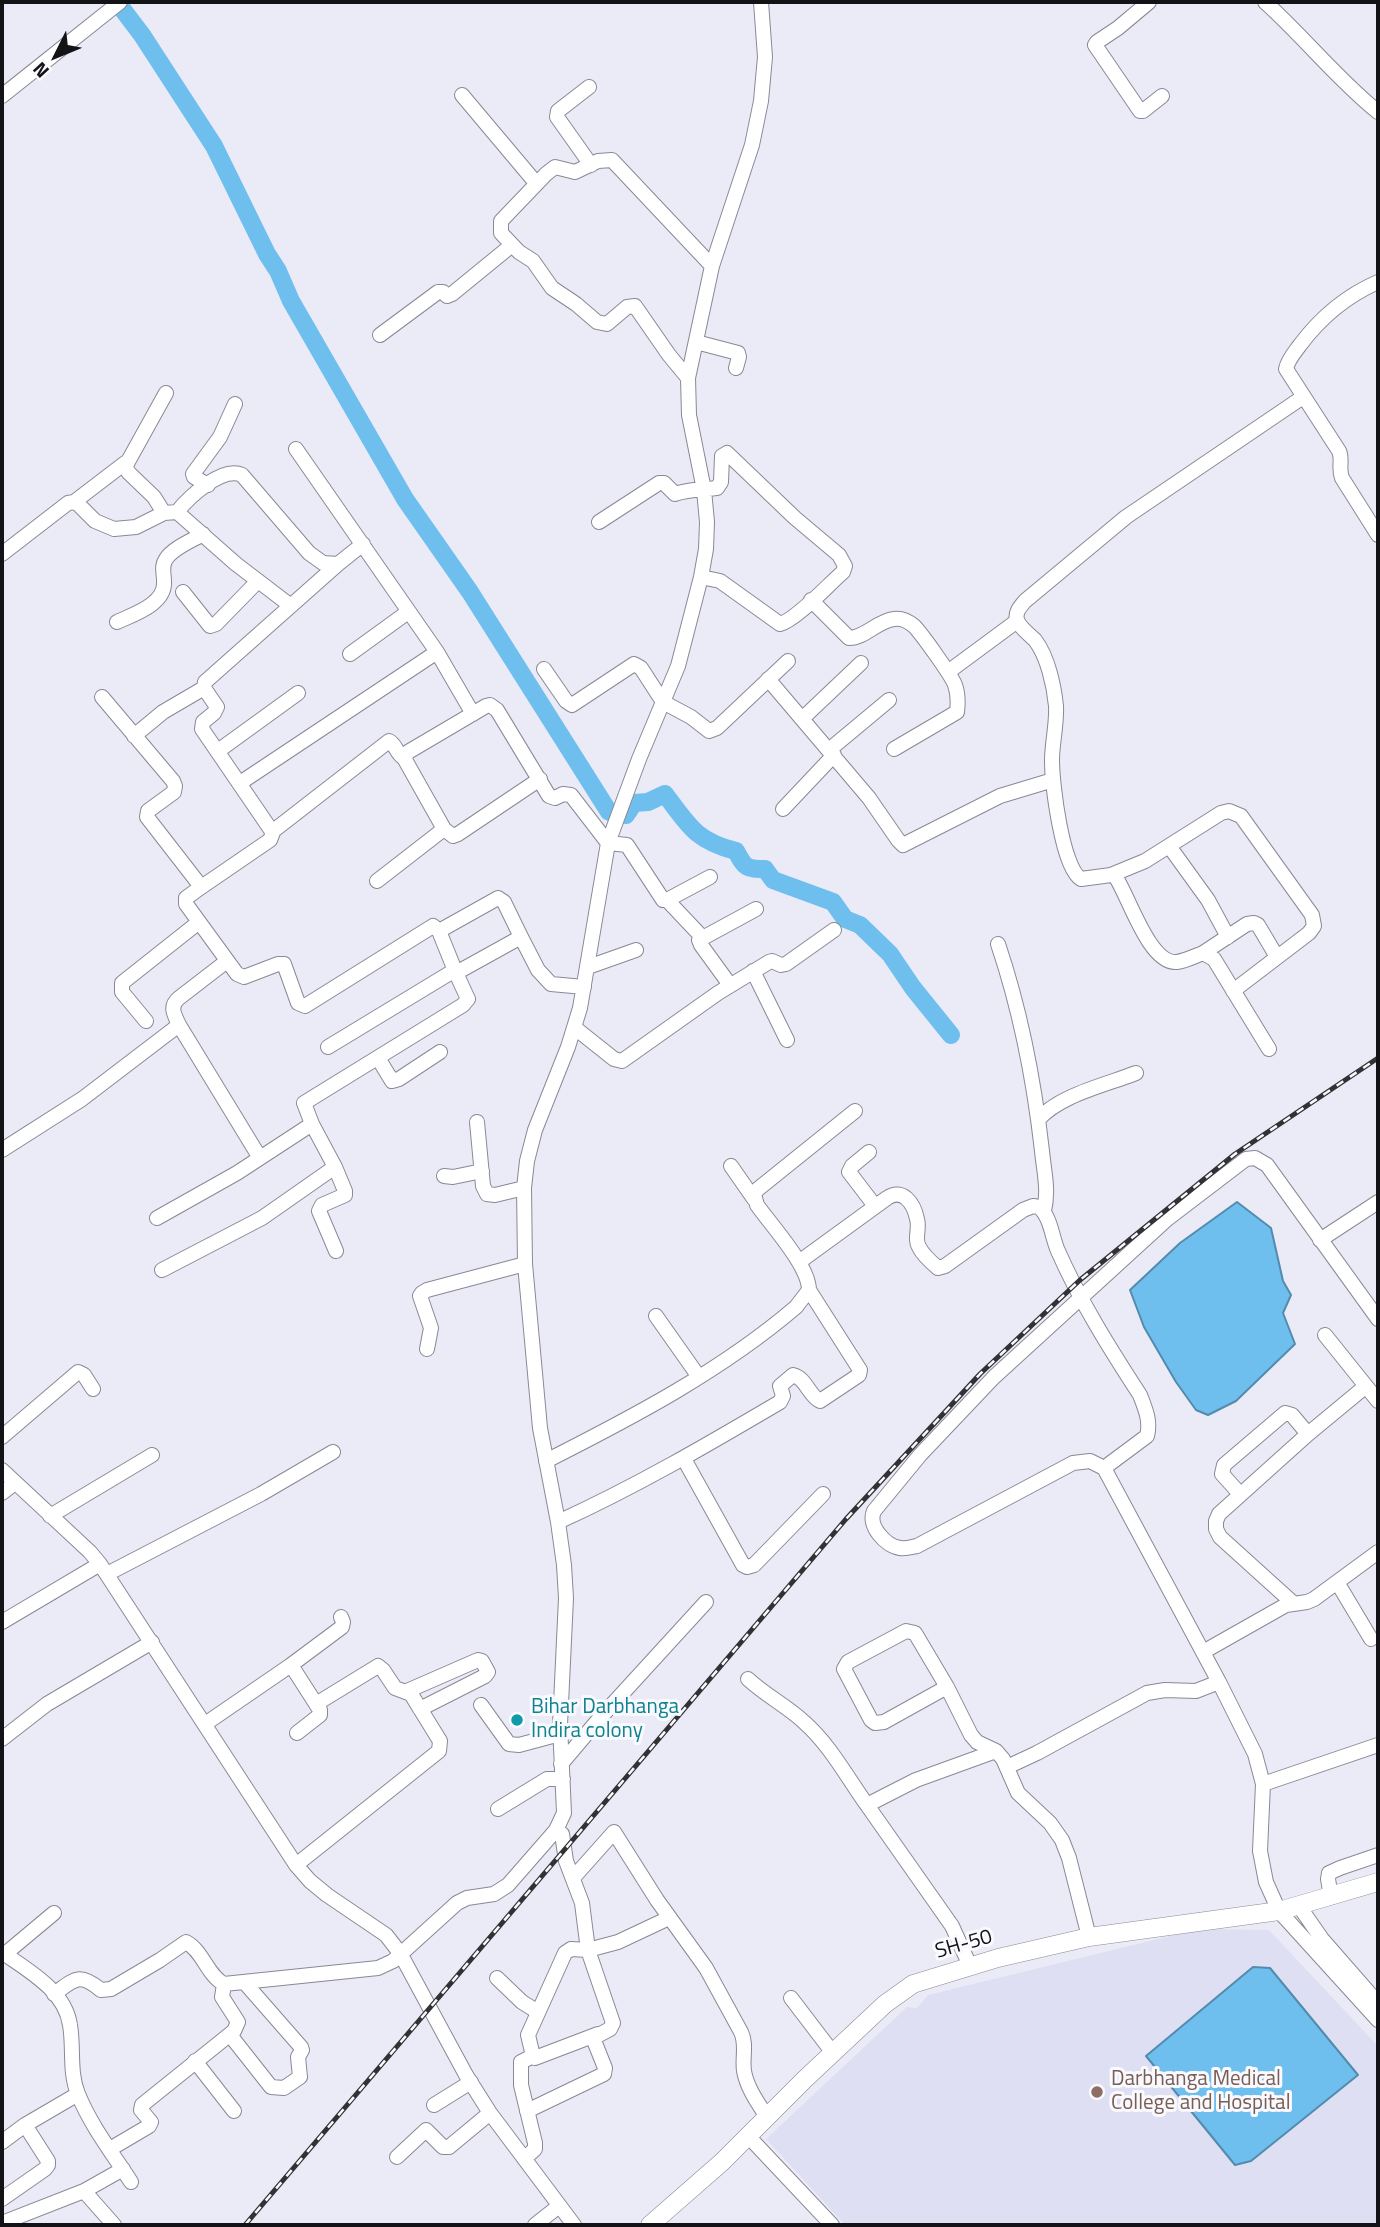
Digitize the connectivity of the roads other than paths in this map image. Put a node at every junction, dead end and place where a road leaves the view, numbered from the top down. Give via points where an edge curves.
1 (761, 2) edge
2 (1149, 2) edge
3 (1265, 2) edge
4 (117, 4) edge
5 (589, 87) dead end
6 (462, 95) dead end
7 (2, 96) edge
8 (1162, 96) dead end
9 (1378, 113) edge
10 (590, 165) junction
11 (536, 183) junction
12 (512, 245) junction
13 (712, 266) junction
14 (1378, 282) edge
15 (380, 335) dead end
16 (696, 342) junction
17 (736, 368) dead end
18 (688, 377) junction
19 (166, 393) dead end
20 (1303, 397) junction
21 (235, 404) dead end
22 (296, 449) dead end
23 (125, 463) junction
24 (208, 485) junction
25 (705, 490) junction
26 (74, 502) junction
27 (171, 512) junction
28 (599, 522) dead end
29 (203, 534) junction
30 (1378, 535) edge
31 (363, 544) junction
32 (2, 554) edge
33 (338, 564) junction
34 (701, 577) junction
35 (258, 582) junction
36 (183, 592) dead end
37 (811, 600) junction
38 (290, 606) junction
39 (408, 612) junction
40 (1017, 621) junction
41 (117, 622) dead end
42 (437, 652) junction
43 (350, 654) dead end
44 (788, 662) dead end
45 (862, 663) dead end
46 (544, 669) dead end
47 (948, 672) junction
48 (768, 679) junction
49 (204, 688) junction
50 (298, 693) dead end
51 (102, 697) dead end
52 (889, 700) dead end
53 (663, 702) junction
54 (473, 714) junction
55 (803, 718) junction
56 (134, 736) junction
57 (894, 749) dead end
58 (218, 751) junction
59 (832, 752) junction
60 (404, 758) junction
61 (540, 779) junction
62 (1053, 780) junction
63 (240, 783) junction
64 (783, 809) dead end
65 (444, 829) junction
66 (274, 830) junction
67 (608, 843) junction
68 (1169, 846) junction
69 (1111, 875) junction
70 (710, 877) dead end
71 (377, 881) dead end
72 (197, 890) junction
73 (667, 900) junction
74 (756, 909) dead end
75 (199, 922) junction
76 (834, 930) dead end
77 (439, 931) junction
78 (521, 937) junction
79 (702, 937) junction
80 (1228, 937) junction
81 (998, 944) dead end
82 (636, 950) dead end
83 (1203, 953) junction
84 (1277, 957) junction
85 (228, 961) junction
86 (588, 967) junction
87 (455, 971) junction
88 (753, 971) junction
89 (730, 985) junction
90 (584, 987) junction
91 (1233, 990) junction
92 (146, 1021) dead end
93 (178, 1025) junction
94 (575, 1028) junction
95 (788, 1040) dead end
96 (328, 1047) dead end
97 (1269, 1049) dead end
98 (440, 1052) dead end
99 (378, 1058) junction
100 (1136, 1073) dead end
101 (855, 1111) dead end
102 (1038, 1120) junction
103 (477, 1122) dead end
104 (312, 1124) junction
105 (2, 1150) edge
106 (869, 1152) dead end
107 (260, 1158) junction
108 (731, 1166) dead end
109 (335, 1167) junction
110 (482, 1171) junction
111 (444, 1176) dead end
112 (524, 1188) junction
113 (754, 1199) junction
114 (1378, 1202) edge
115 (876, 1206) junction
116 (1044, 1211) junction
117 (157, 1219) dead end
118 (1320, 1240) junction
119 (336, 1251) dead end
120 (799, 1262) junction
121 (525, 1264) junction
122 (162, 1270) dead end
123 (809, 1290) junction
124 (1081, 1297) junction
125 (1373, 1302) edge
126 (656, 1316) dead end
127 (1378, 1319) edge
128 (1325, 1335) dead end
129 (427, 1349) dead end
130 (699, 1377) junction
131 (1366, 1386) junction
132 (93, 1389) dead end
133 (1378, 1401) edge
134 (1308, 1434) junction
135 (2, 1437) edge
136 (334, 1451) dead end
137 (152, 1455) dead end
138 (684, 1459) junction
139 (546, 1461) junction
140 (1104, 1468) junction
141 (2, 1470) edge
142 (15, 1483) junction
143 (2, 1493) edge
144 (823, 1494) dead end
145 (1240, 1494) junction
146 (50, 1516) junction
147 (558, 1522) junction
148 (1378, 1552) edge
149 (104, 1569) junction
150 (1337, 1582) junction
151 (706, 1602) dead end
152 (1293, 1603) junction
153 (341, 1617) dead end
154 (2, 1622) edge
155 (1371, 1639) dead end
156 (152, 1642) junction
157 (1203, 1652) junction
158 (291, 1665) junction
159 (748, 1678) dead end
160 (1219, 1682) junction
161 (947, 1687) junction
162 (407, 1692) junction
163 (316, 1704) junction
164 (481, 1705) dead end
165 (420, 1709) junction
166 (205, 1724) junction
167 (297, 1732) dead end
168 (560, 1734) junction
169 (2, 1739) edge
170 (1378, 1745) edge
171 (996, 1751) junction
172 (561, 1763) junction
173 (1007, 1767) junction
174 (563, 1779) junction
175 (1263, 1784) junction
176 (867, 1805) junction
177 (498, 1810) dead end
178 (556, 1830) junction
179 (1378, 1855) edge
180 (296, 1865) junction
181 (573, 1878) junction
182 (1378, 1882) edge
183 (1331, 1897) junction
184 (1299, 1906) junction
185 (1279, 1911) junction
186 (54, 1913) dead end
187 (669, 1918) junction
188 (1089, 1937) junction
189 (588, 1950) junction
190 (3, 1953) edge
191 (400, 1953) junction
192 (970, 1966) junction
193 (497, 1978) dead end
194 (244, 1983) junction
195 (224, 1984) junction
196 (54, 1994) junction
197 (791, 1998) dead end
198 (1378, 2003) edge
199 (538, 2012) junction
200 (1378, 2020) edge
201 (598, 2034) junction
202 (230, 2035) junction
203 (834, 2053) junction
204 (535, 2058) dead end
205 (195, 2061) junction
206 (471, 2082) junction
207 (78, 2094) junction
208 (434, 2105) dead end
209 (234, 2111) dead end
210 (527, 2111) junction
211 (490, 2113) junction
212 (767, 2117) junction
213 (25, 2125) junction
214 (748, 2136) junction
215 (2, 2142) edge
216 (110, 2149) junction
217 (397, 2157) dead end
218 (525, 2158) junction
219 (123, 2169) junction
220 (131, 2182) dead end
221 (84, 2191) junction
222 (2, 2199) edge
223 (559, 2206) junction
224 (2, 2223) edge
225 (114, 2225) edge
226 (536, 2225) edge
227 (574, 2225) edge
228 (650, 2225) edge
229 (832, 2225) edge

1 - 13 street via 765,57 761,101 752,145
2 - 8 street via 1095,45 1140,111
3 - 9 street
4 - 7 street
5 - 10 street via 558,111 557,117
6 - 11 street
10 - 11 street via 575,173 555,167
10 - 13 street via 606,159 619,165
11 - 12 street via 501,221 502,233
12 - 15 street via 452,294 438,292
12 - 18 street via 533,261 552,288 597,322 607,324 635,306
13 - 16 street
14 - 20 street via 1328,313 1289,360 1286,369
16 - 17 street via 738,352
16 - 18 street
18 - 25 street via 689,415
19 - 23 street
20 - 30 street via 1339,451 1342,478
20 - 40 street via 1126,517 1025,601
21 - 24 street via 220,437 193,474
22 - 31 street
23 - 26 street
23 - 27 street via 129,473
24 - 27 street
24 - 33 street via 227,473 242,475 309,553 323,563
25 - 28 street via 675,494 659,484
25 - 34 street via 706,549
25 - 37 street via 720,484 721,458 727,453 839,555 845,566 842,572
26 - 27 street via 95,521 114,529 136,527
26 - 32 street
27 - 29 street
29 - 35 street
29 - 41 street via 167,557 164,588 158,598
31 - 33 street
31 - 39 street
33 - 38 street
34 - 37 street via 720,581 780,624
34 - 53 street via 678,666
35 - 36 street via 210,626
35 - 38 street
37 - 47 street via 849,638 886,621 905,620
38 - 49 street via 205,682
39 - 42 street
39 - 43 street
40 - 47 street
40 - 62 street via 1035,641 1048,667 1056,705
42 - 54 street
42 - 63 street
44 - 48 street
45 - 55 street
46 - 53 street via 572,705 634,664
47 - 57 street via 956,687 957,712
48 - 53 street via 713,730
48 - 55 street
49 - 56 street
49 - 58 street via 217,707 202,729
50 - 58 street
51 - 56 street
52 - 59 street
53 - 67 street
54 - 60 street
54 - 61 street via 490,705 497,710
55 - 59 street
56 - 72 street via 175,786 147,817 199,884
58 - 63 street
59 - 62 street via 903,845 1000,796
59 - 64 street
60 - 65 street
60 - 66 street via 389,741
61 - 65 street via 458,834 449,835
61 - 67 street via 552,798 571,795
62 - 69 street via 1057,816 1073,872 1087,879
63 - 66 street
65 - 71 street
66 - 72 street via 270,840
67 - 73 street via 627,845 659,895
67 - 86 street
68 - 69 street
68 - 80 street
68 - 84 street via 1221,813 1241,816 1314,922 1312,930
69 - 83 street via 1119,880 1135,918 1163,957 1178,962
70 - 73 street
72 - 75 street via 185,901
73 - 79 street
74 - 79 street
75 - 85 street
75 - 92 street via 122,983 121,992
76 - 88 street via 786,964 772,961
77 - 78 street via 498,898
77 - 85 street via 429,927 305,1006 298,1003 284,964 244,977
77 - 87 street
78 - 87 street
78 - 90 street via 545,979 558,986
79 - 89 street via 701,945
80 - 83 street
80 - 84 street via 1254,923
81 - 102 street via 1023,1031
82 - 86 street
83 - 91 street via 1214,959
84 - 91 street
85 - 93 street via 175,1001
86 - 90 street
87 - 96 street
87 - 99 street via 467,994 466,1002
88 - 89 street
88 - 95 street
89 - 94 street via 622,1061
90 - 94 street
91 - 97 street
93 - 105 street via 82,1099
93 - 107 street
94 - 112 street via 535,1130
98 - 99 street via 396,1080 390,1079
99 - 104 street via 306,1101
100 - 102 street via 1064,1100
101 - 113 street via 758,1189
102 - 116 street via 1047,1189
103 - 110 street
104 - 107 street
104 - 109 street
106 - 115 street via 849,1172
107 - 117 street
108 - 113 street
109 - 119 street via 345,1195 319,1211
109 - 122 street via 262,1218
110 - 111 street
110 - 112 street via 487,1194
112 - 121 street
113 - 120 street
114 - 118 street
115 - 116 street via 897,1193 906,1197 918,1222 919,1247 938,1268 1028,1207
115 - 120 street
116 - 124 street
118 - 124 street via 1267,1165 1246,1158 1166,1220
118 - 125 street
120 - 123 street
121 - 129 street via 422,1293 431,1328
121 - 139 street
123 - 130 street via 785,1317
123 - 138 street via 859,1367 859,1375 820,1401 793,1375 780,1386 780,1402
124 - 140 street via 1140,1395 1149,1423 1142,1442
124 - 140 street via 994,1377 920,1455 874,1511 872,1524 890,1544 907,1549 1073,1463 1090,1461
125 - 127 street
126 - 130 street
128 - 131 street
130 - 139 street
131 - 133 street
131 - 134 street
132 - 135 street via 78,1372
134 - 145 street
134 - 145 street via 1285,1413 1224,1465 1222,1474
136 - 149 street via 261,1494
137 - 146 street
138 - 144 street via 747,1567
138 - 147 street
139 - 147 street
140 - 157 street
141 - 142 street
142 - 143 street
142 - 146 street
145 - 152 street via 1220,1514 1216,1529
146 - 149 street
147 - 168 street via 565,1598
148 - 150 street
149 - 154 street
149 - 156 street
150 - 152 street via 1314,1599
150 - 155 street
151 - 172 street
152 - 157 street
153 - 158 street via 342,1627
156 - 166 street
156 - 169 street via 47,1704
157 - 160 street
158 - 163 street
158 - 166 street
159 - 176 street via 819,1736
160 - 173 street via 1196,1691 1147,1693
160 - 175 street via 1255,1754
161 - 161 street via 911,1630 848,1662 844,1669 875,1723
161 - 171 street via 971,1735
162 - 163 street via 395,1688 378,1666
162 - 165 street
162 - 165 street via 478,1660 488,1669 485,1676
163 - 167 street via 320,1714
164 - 168 street via 509,1744
165 - 180 street via 440,1741 439,1751
166 - 180 street
168 - 172 street
170 - 175 street
171 - 173 street
171 - 176 street via 916,1780
172 - 174 street
173 - 188 street via 1018,1793 1062,1840
174 - 177 street via 547,1779
174 - 178 street via 564,1813
175 - 185 street via 1260,1851 1266,1882
176 - 192 street via 952,1926
178 - 181 street via 562,1834
178 - 191 street via 501,1891 457,1903
179 - 183 street via 1329,1873
180 - 191 street via 327,1895 386,1935
181 - 187 street via 614,1832
181 - 189 street via 582,1902
182 - 183 main road, SH-50
183 - 184 main road, SH-50
184 - 185 main road, SH-50
184 - 198 street
185 - 188 main road, SH-50
185 - 200 street
186 - 190 street
187 - 189 street via 618,1942
187 - 212 street via 706,1968 741,2032 746,2077
188 - 192 main road, SH-50
189 - 199 street via 565,1953
189 - 201 street via 613,2023
190 - 196 street
191 - 194 street via 371,1970
191 - 206 street
192 - 203 main road, SH-50 via 902,1990
193 - 199 street
194 - 195 street
194 - 202 street via 301,2047 300,2077 284,2088 271,2087
195 - 196 street via 186,1942 111,1989 102,1990 78,1978
195 - 202 street via 222,1997 238,2022
196 - 207 street via 68,2016
197 - 203 street
199 - 210 street via 528,2035 533,2056 520,2064
201 - 204 street
201 - 210 street via 593,2041 604,2074
202 - 205 street
203 - 212 main road, SH-50
205 - 209 street
205 - 216 street via 140,2107 151,2122 149,2126
206 - 208 street
206 - 211 street
207 - 213 street
207 - 216 street
210 - 218 street via 535,2149
211 - 217 street via 449,2147 443,2147 426,2130
211 - 218 street
212 - 214 main road, SH-50
213 - 215 street
213 - 222 street via 48,2165
214 - 228 main road, SH-50
214 - 229 street
216 - 219 street
218 - 223 street
219 - 220 street
219 - 221 street
221 - 224 street
221 - 225 street
223 - 226 street
223 - 227 street

